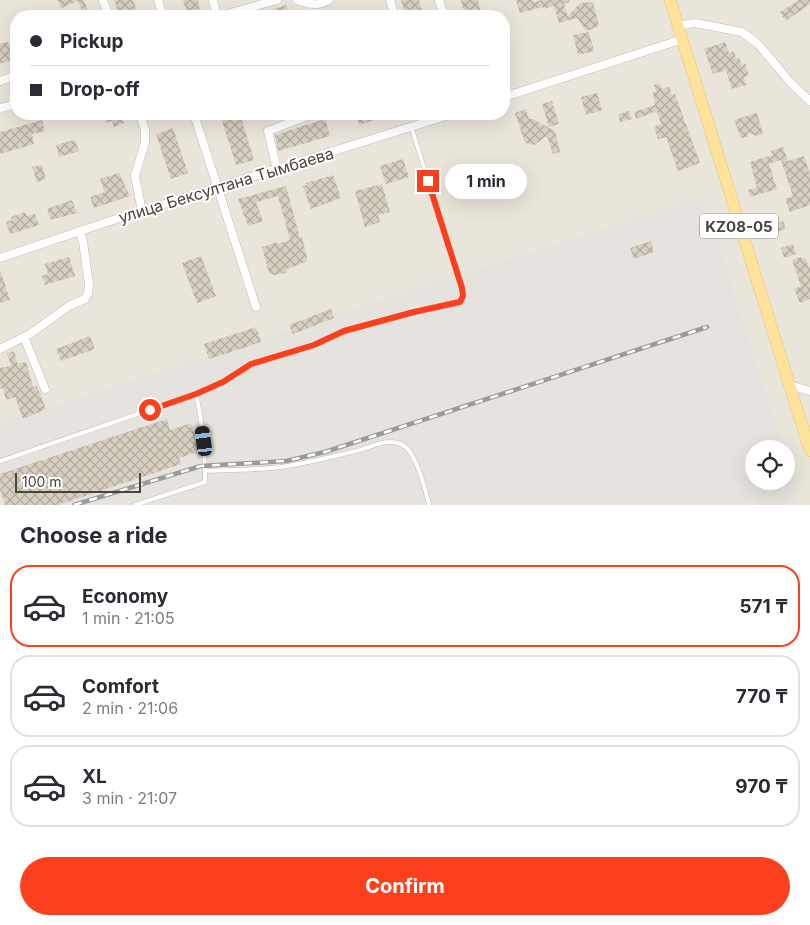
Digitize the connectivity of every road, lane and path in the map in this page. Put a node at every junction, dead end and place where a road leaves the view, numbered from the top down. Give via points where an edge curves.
1 (277, 0) edge
2 (301, 0) edge
3 (329, 0) edge
4 (670, 0) edge
5 (241, 10) edge
6 (678, 26) junction
7 (683, 39) junction
8 (510, 95) edge
9 (810, 102) edge
10 (142, 120) edge
11 (196, 120) edge
12 (297, 120) edge
13 (432, 120) edge
14 (412, 126) junction
15 (277, 169) junction
16 (217, 189) junction
17 (142, 212) junction
18 (79, 231) junction
19 (0, 258) edge
20 (256, 307) dead end
21 (24, 337) junction
22 (0, 349) edge
23 (789, 385) junction
24 (45, 389) dead end
25 (810, 392) edge
26 (196, 394) junction
27 (810, 451) edge
28 (0, 461) edge
29 (205, 472) junction
30 (135, 505) edge
31 (429, 505) edge

1 - 5 street
2 - 3 street via 311,5
4 - 6 main road, KZ08-05
6 - 7 main road, KZ08-05
6 - 9 street via 695,23 742,32 758,44
7 - 8 street
7 - 23 main road, KZ08-05
10 - 17 street via 146,142 135,176
11 - 16 street
12 - 15 street via 268,131
13 - 14 street, улица Бексултана Тымбаева
14 - 15 street, улица Бексултана Тымбаева
14 - 26 lane via 462,288 460,302 344,331 314,345 251,364
15 - 16 street, улица Бексултана Тымбаева
16 - 17 street, улица Бексултана Тымбаева
16 - 20 street
17 - 18 street, улица Бексултана Тымбаева
18 - 19 street, улица Бексултана Тымбаева
18 - 21 street via 88,272 85,299 69,306
21 - 22 street
21 - 24 street
23 - 25 street
23 - 27 main road, KZ08-05
26 - 28 lane
26 - 29 lane via 204,438
29 - 30 lane via 205,482
29 - 31 lane via 281,467 359,451 377,443 394,443 405,446 412,456 426,487

